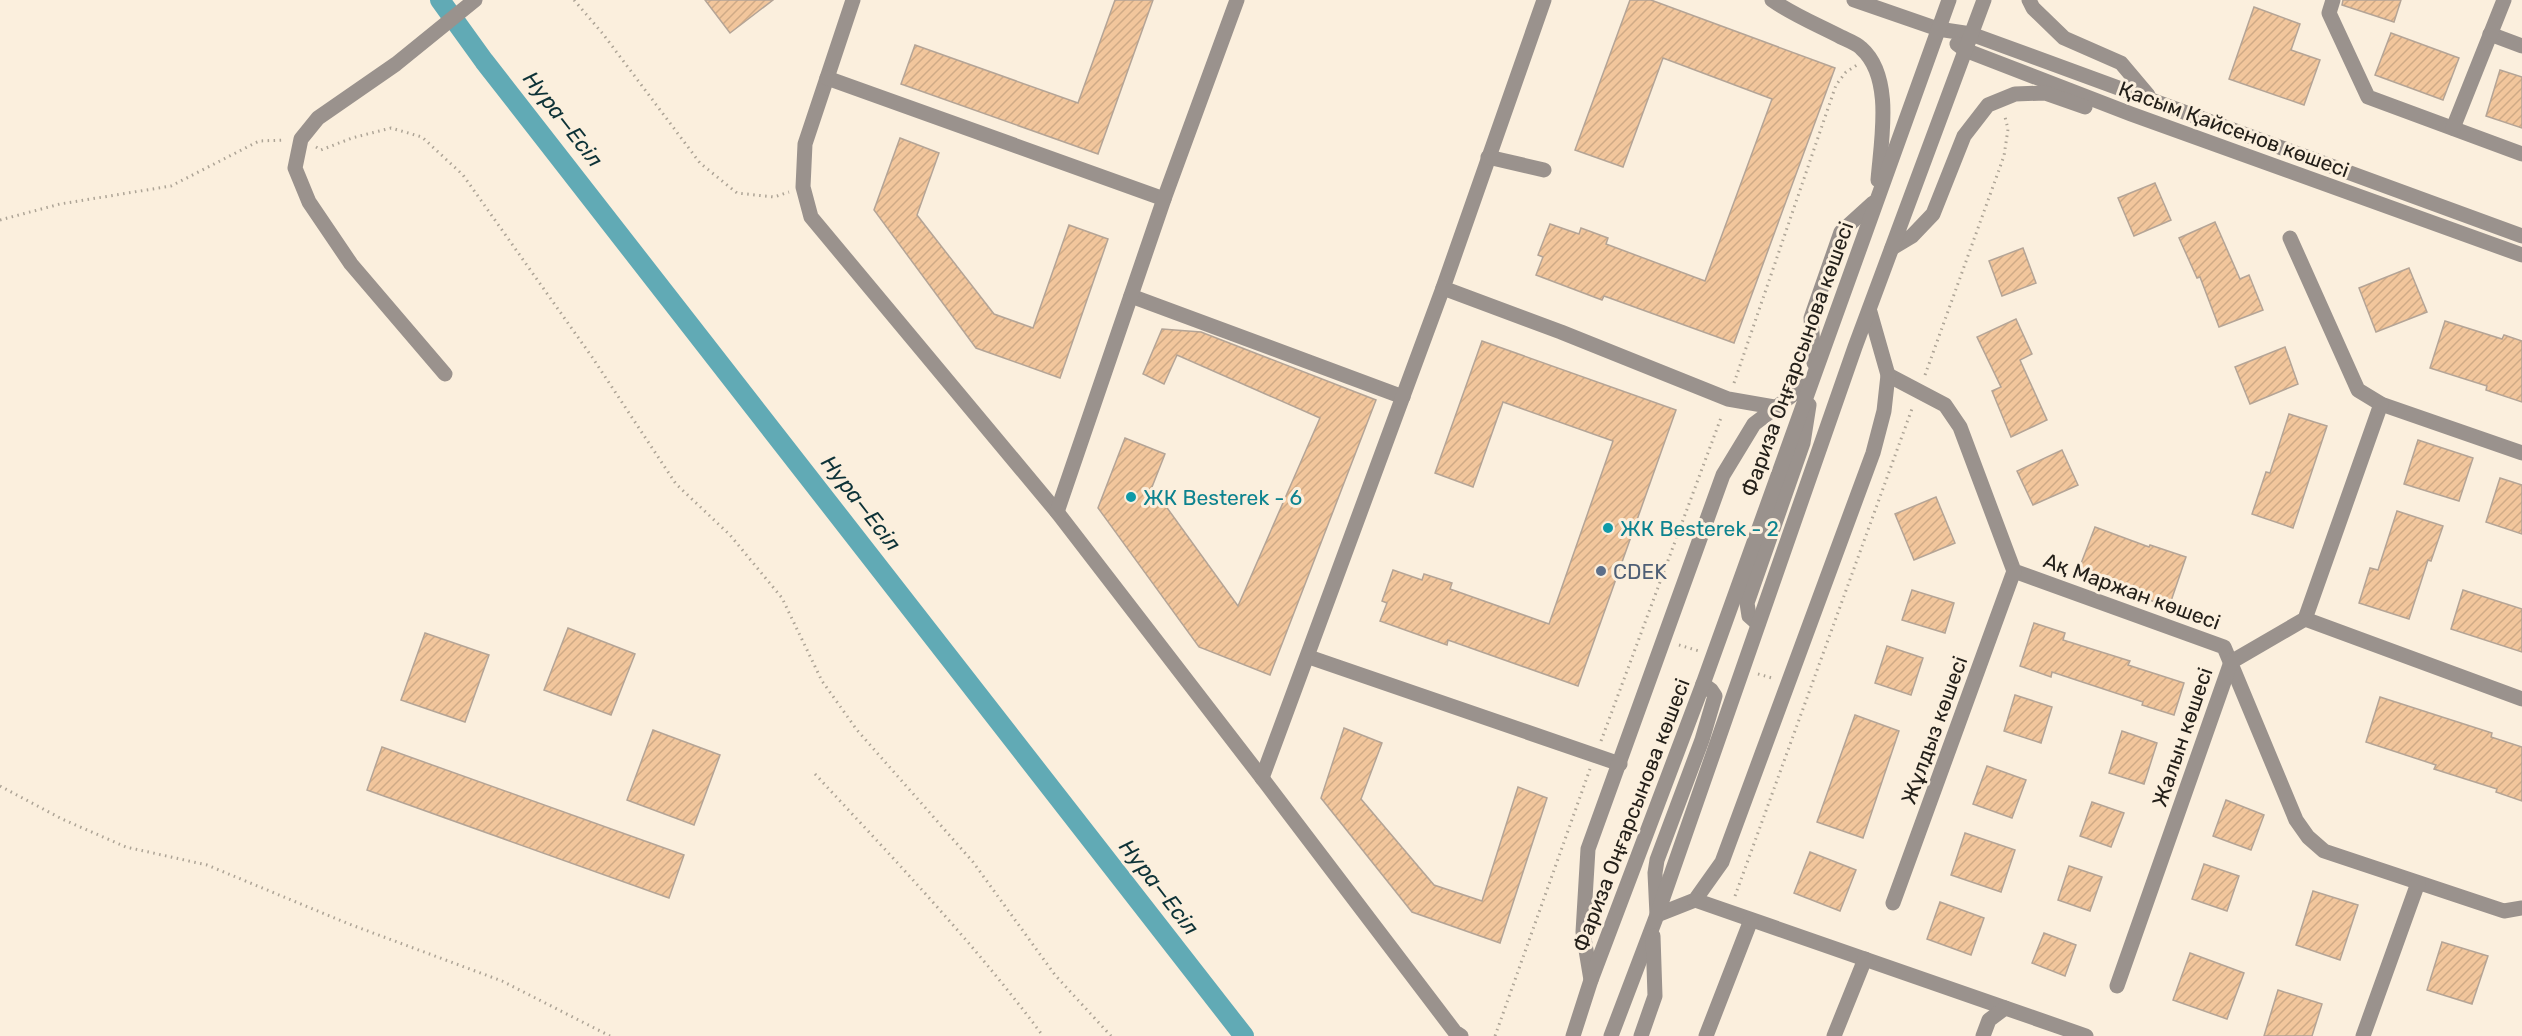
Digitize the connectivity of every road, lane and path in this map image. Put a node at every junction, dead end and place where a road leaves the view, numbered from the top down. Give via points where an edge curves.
1 (475, 0) edge
2 (574, 0) edge
3 (853, 0) edge
4 (1237, 0) edge
5 (1544, 0) edge
6 (1772, 0) edge
7 (1854, 0) edge
8 (1949, 0) edge
9 (1984, 0) edge
10 (2029, 0) edge
11 (2333, 0) edge
12 (2504, 0) edge
13 (1938, 29) junction
14 (1971, 34) junction
15 (2490, 34) junction
16 (2522, 46) edge
17 (1965, 50) junction
18 (1869, 58) junction
19 (827, 78) junction
20 (2152, 99) junction
21 (2001, 100) junction
22 (2131, 114) junction
23 (2453, 128) junction
24 (301, 139) junction
25 (2522, 154) edge
26 (1488, 157) junction
27 (1544, 170) dead end
28 (803, 187) junction
29 (1164, 199) junction
30 (1876, 200) junction
31 (0, 220) edge
32 (2522, 236) edge
33 (2290, 238) dead end
34 (1892, 248) junction
35 (2522, 255) edge
36 (1443, 288) junction
37 (1131, 296) junction
38 (1870, 312) junction
39 (445, 374) dead end
40 (1888, 375) junction
41 (1813, 376) junction
42 (1919, 391) junction
43 (1403, 397) junction
44 (1728, 399) junction
45 (2381, 405) junction
46 (1774, 407) junction
47 (2522, 453) edge
48 (1056, 512) junction
49 (2014, 571) junction
50 (2305, 619) junction
51 (1758, 624) junction
52 (1309, 657) junction
53 (2231, 662) junction
54 (1703, 684) junction
55 (2522, 699) edge
56 (1596, 755) junction
57 (1620, 764) junction
58 (815, 774) dead end
59 (1263, 778) junction
60 (0, 786) edge
61 (2418, 883) junction
62 (1695, 900) junction
63 (1893, 903) dead end
64 (2522, 908) edge
65 (1729, 912) junction
66 (1751, 920) junction
67 (1655, 921) junction
68 (1865, 959) junction
69 (1591, 980) junction
70 (2117, 986) dead end
71 (2005, 1008) junction
72 (610, 1036) edge
73 (1043, 1036) edge
74 (1111, 1036) edge
75 (1461, 1036) edge
76 (1495, 1036) edge
77 (1573, 1036) edge
78 (1611, 1036) edge
79 (1641, 1036) edge
80 (1706, 1036) edge
81 (1834, 1036) edge
82 (1983, 1036) edge
83 (2086, 1036) edge
84 (2363, 1036) edge

1 - 24 street via 396,64 318,118
2 - 28 path via 700,163 737,193 774,197
3 - 19 street
4 - 29 street
5 - 26 street
6 - 18 street via 1860,47
7 - 13 street, Қасым Қайсенов көшесі
8 - 13 street, Фариза Оңғарсынова көшесі
9 - 14 street
10 - 20 street via 2064,38 2121,63
11 - 23 street via 2329,14 2368,97
12 - 15 street
13 - 14 street, Қасым Қайсенов көшесі
13 - 17 street, Қасым Қайсенов көшесі
13 - 30 street, Фариза Оңғарсынова көшесі
14 - 17 street
14 - 20 street, Қасым Қайсенов көшесі
15 - 16 street
15 - 23 street
17 - 22 street, Қасым Қайсенов көшесі
17 - 34 street
18 - 30 street via 1882,85
18 - 44 path via 1846,72 1836,85
19 - 28 street via 804,144
19 - 29 street
20 - 32 street, Қасым Қайсенов көшесі
21 - 22 street via 2015,94 2045,93 2108,115
21 - 34 street via 1988,105 1964,136 1933,214 1912,236
21 - 42 path via 2008,129 2004,156
22 - 35 street, Қасым Қайсенов көшесі
23 - 25 street
24 - 31 path via 260,141 171,186 60,204
24 - 39 street via 294,168 309,202 351,264
24 - 74 path via 321,150 391,128 422,137 463,175 676,484 730,536 782,598 822,681 857,730 973,862 1055,975
26 - 27 street
26 - 36 street
28 - 48 street via 811,217
29 - 37 street
30 - 41 street, Фариза Оңғарсынова көшесі
30 - 41 street via 1841,232 1811,318
33 - 45 street via 2358,390
34 - 38 street
36 - 43 street
36 - 44 street
37 - 43 street
37 - 48 street
38 - 40 street
38 - 51 street
40 - 42 street, Ақ Маржан көшесі
40 - 62 street via 1873,453 1789,684 1722,862
41 - 46 street
41 - 51 street via 1803,443 1747,603 1749,616
41 - 54 street, Фариза Оңғарсынова көшесі
42 - 49 street, Ақ Маржан көшесі via 1945,405 1960,427
42 - 65 path
43 - 52 street
44 - 46 street
44 - 56 path
45 - 47 street
45 - 50 street
46 - 57 street via 1754,424 1723,476
48 - 59 street
49 - 53 street, Ақ Маржан көшесі via 2224,647
49 - 63 street, Жұлдыз көшесі
50 - 53 street, Жалын көшесі
50 - 55 street
51 - 67 street
52 - 56 street
52 - 59 street
53 - 61 street, Ақ Маржан көшесі via 2296,820 2308,837 2324,851
53 - 70 street, Жалын көшесі
54 - 67 street via 1715,696 1657,860
54 - 69 street, Фариза Оңғарсынова көшесі
56 - 57 street
56 - 76 path
57 - 69 street via 1588,849 1583,932
58 - 73 path via 962,933
59 - 75 street
60 - 72 path via 126,848 207,865 502,981
61 - 64 street, Ақ Маржан көшесі via 2504,911
61 - 84 street
62 - 65 street
62 - 67 street
65 - 66 street
66 - 68 street
66 - 80 street
67 - 78 street
67 - 79 street via 1655,996
68 - 71 street
68 - 81 street
69 - 77 street, Фариза Оңғарсынова көшесі
71 - 82 street via 1989,1020
71 - 83 street

